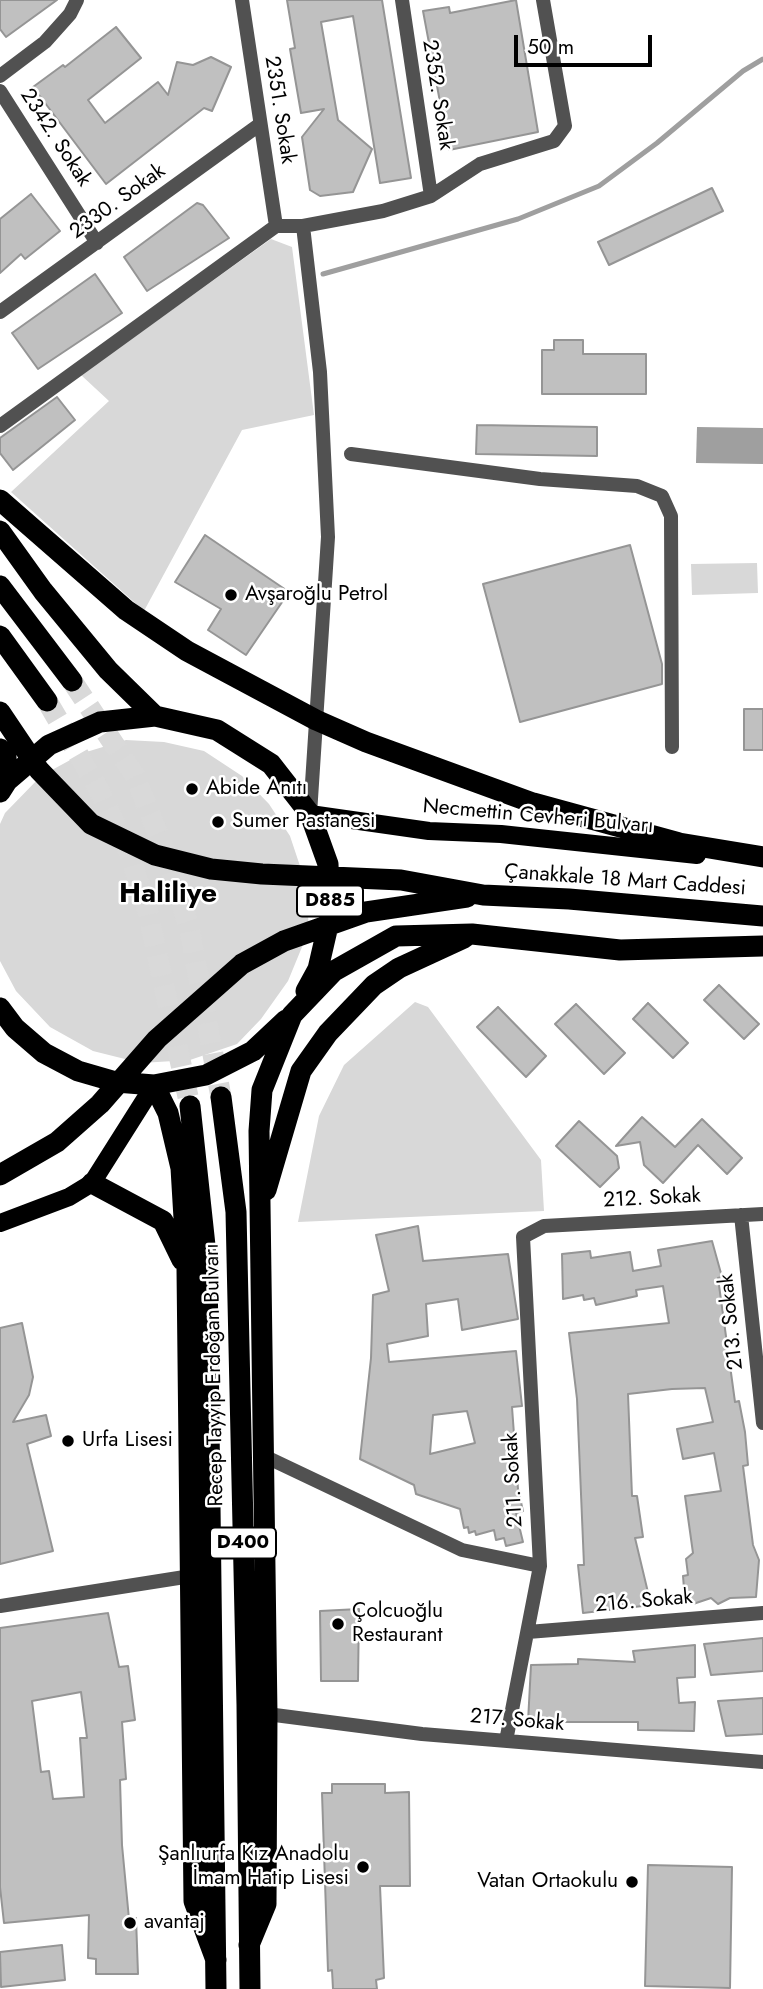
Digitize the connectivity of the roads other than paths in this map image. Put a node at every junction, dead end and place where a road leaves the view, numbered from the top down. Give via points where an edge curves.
1 (77, 0) edge
2 (242, 0) edge
3 (402, 0) edge
4 (543, 0) edge
5 (0, 76) edge
6 (0, 91) edge
7 (259, 125) junction
8 (431, 196) junction
9 (276, 226) junction
10 (303, 226) junction
11 (97, 243) junction
12 (0, 312) edge
13 (0, 426) edge
14 (351, 454) dead end
15 (0, 500) edge
16 (0, 531) edge
17 (0, 586) edge
18 (0, 636) edge
19 (72, 681) tunnel mouth
20 (47, 701) tunnel mouth
21 (0, 712) edge
22 (155, 716) junction
23 (316, 720) junction
24 (7, 741) edge
25 (673, 747) dead end
26 (2, 786) edge
27 (310, 814) junction
28 (763, 860) edge
29 (483, 895) junction
30 (763, 916) edge
31 (472, 934) junction
32 (763, 946) edge
33 (0, 1008) edge
34 (292, 1015) junction
35 (154, 1085) junction
36 (221, 1097) tunnel mouth
37 (190, 1106) tunnel mouth
38 (0, 1175) edge
39 (92, 1183) junction
40 (260, 1208) junction
41 (763, 1214) edge
42 (741, 1215) junction
43 (0, 1223) edge
44 (544, 1226) joint
45 (187, 1269) junction
46 (762, 1393) edge
47 (763, 1423) edge
48 (264, 1456) junction
49 (540, 1566) junction
50 (191, 1576) junction
51 (0, 1606) edge
52 (763, 1613) edge
53 (528, 1632) junction
54 (267, 1714) junction
55 (506, 1741) junction
56 (763, 1762) edge
57 (249, 1945) junction
58 (216, 1960) junction
59 (216, 1989) edge
60 (250, 1989) edge

1 - 5 street via 45,42
2 - 7 street, 2351. Sokak
3 - 8 street, 2352. Sokak
4 - 8 street via 565,126 554,141 480,164
6 - 11 street, 2342. Sokak
7 - 9 street, 2351. Sokak
7 - 11 street, 2330. Sokak
8 - 10 street via 383,211
9 - 10 street
9 - 13 street
10 - 23 street via 320,372 328,537
11 - 12 street, 2330. Sokak
14 - 25 street via 540,479 636,486 662,496 671,516
15 - 23 highway via 146,624
16 - 22 highway via 100,660
17 - 19 highway
18 - 20 highway
21 - 24 highway
22 - 26 highway, D885 via 100,722 62,739
22 - 27 highway, D885 via 217,730 249,750 271,764
23 - 27 street
23 - 28 highway via 533,803 678,843
24 - 26 highway
24 - 29 highway via 91,824 155,855 211,869 401,880
27 - 28 main road, Necmettin Cevheri Bulvarı via 429,831
27 - 34 highway, D885 via 328,864 330,917 318,969
29 - 30 highway, Çanakkale 18 Mart Caddesi
29 - 38 highway via 366,912 284,942 242,964 157,1039 100,1104 57,1142
31 - 32 highway via 620,950
31 - 34 highway via 396,936 334,971
31 - 40 highway via 373,985 328,1033 300,1071
33 - 35 highway, D885 via 44,1053 78,1071 116,1082
34 - 35 highway, D885 via 253,1051 206,1075
34 - 40 highway via 262,1090
35 - 39 main road
35 - 45 highway via 168,1113 181,1168
36 - 57 highway, Recep Tayyip Erdoğan Bulvarı / D400 via 236,1212
37 - 58 highway, Recep Tayyip Erdoğan Bulvarı / D400 via 207,1264
39 - 43 main road via 69,1197
39 - 45 highway via 163,1221
40 - 48 highway
41 - 42 street, 212. Sokak
42 - 44 street, 212. Sokak
42 - 46 street, 213. Sokak
44 - 49 street, 211. Sokak via 523,1237
45 - 50 highway
46 - 47 street, 213. Sokak
48 - 49 street via 462,1550
48 - 54 highway
49 - 53 street, 211. Sokak
50 - 51 street
50 - 58 highway via 194,1901
52 - 53 street, 216. Sokak
53 - 55 street, 211. Sokak
54 - 55 street, 217. Sokak
54 - 57 highway via 266,1904
55 - 56 street, 217. Sokak
57 - 60 highway, Recep Tayyip Erdoğan Bulvarı / D400
58 - 59 highway, Recep Tayyip Erdoğan Bulvarı / D400

